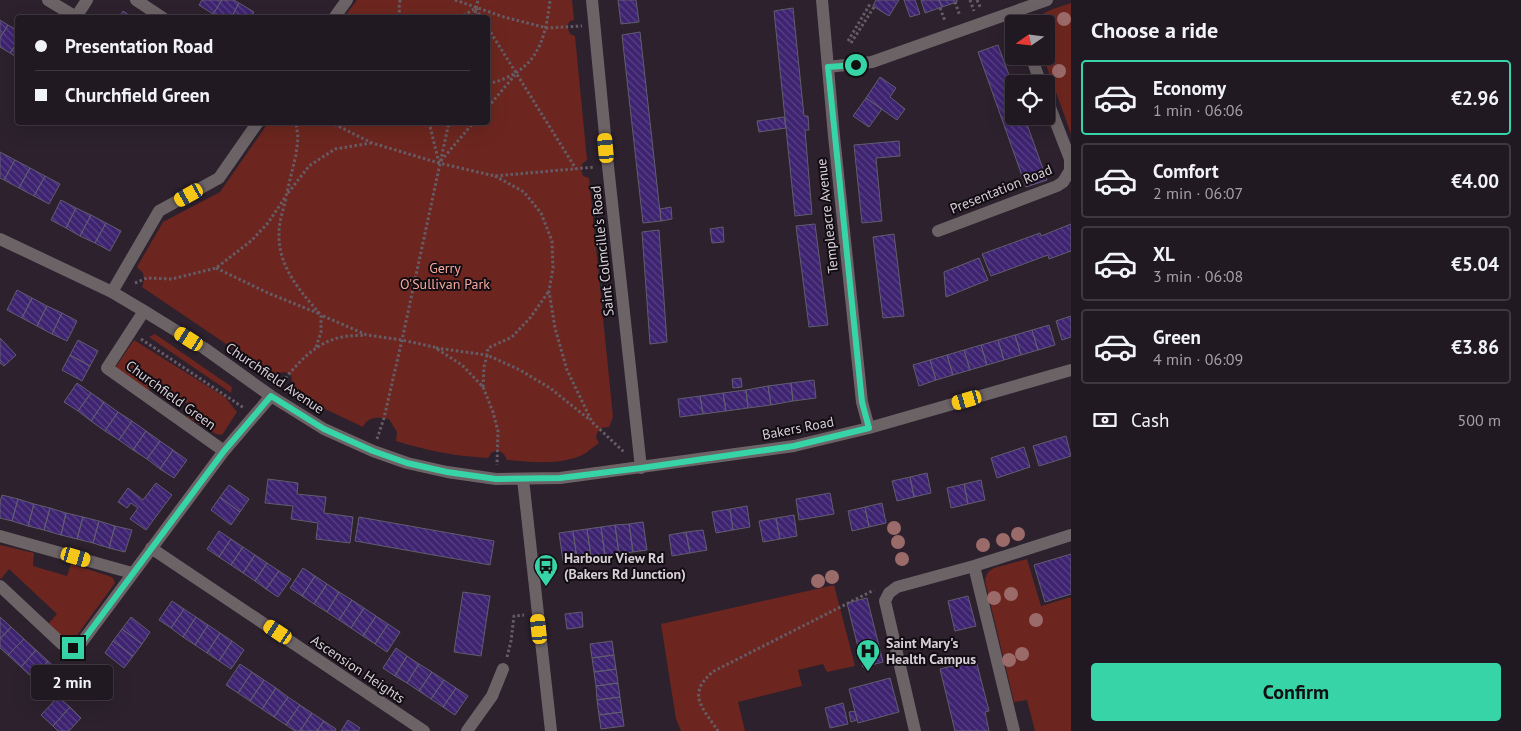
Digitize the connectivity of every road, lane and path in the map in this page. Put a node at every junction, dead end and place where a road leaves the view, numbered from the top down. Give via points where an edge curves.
1 (48, 0) edge
2 (87, 0) edge
3 (136, 0) edge
4 (347, 0) edge
5 (400, 0) edge
6 (455, 0) edge
7 (478, 0) edge
8 (550, 0) edge
9 (592, 0) edge
10 (822, 0) edge
11 (970, 0) edge
12 (1047, 0) edge
13 (955, 2) dead end
14 (872, 5) dead end
15 (476, 8) junction
16 (940, 8) dead end
17 (73, 15) edge
18 (77, 15) edge
19 (159, 15) edge
20 (336, 15) edge
21 (400, 15) edge
22 (464, 15) edge
23 (475, 15) edge
24 (480, 15) edge
25 (975, 15) dead end
26 (1022, 15) edge
27 (961, 20) dead end
28 (1005, 22) edge
29 (595, 24) junction
30 (946, 26) dead end
31 (547, 28) junction
32 (490, 31) edge
33 (850, 42) dead end
34 (828, 67) junction
35 (516, 74) junction
36 (490, 83) edge
37 (490, 105) edge
38 (1055, 120) edge
39 (256, 125) edge
40 (296, 125) edge
41 (336, 125) edge
42 (430, 125) edge
43 (448, 125) edge
44 (471, 125) edge
45 (372, 143) junction
46 (439, 163) junction
47 (608, 166) junction
48 (576, 169) junction
49 (1071, 169) edge
50 (495, 176) junction
51 (286, 196) junction
52 (938, 231) dead end
53 (1, 242) edge
54 (216, 268) junction
55 (550, 291) junction
56 (112, 292) junction
57 (144, 310) junction
58 (321, 315) junction
59 (130, 332) junction
60 (367, 335) junction
61 (402, 340) junction
62 (316, 347) junction
63 (434, 347) junction
64 (487, 355) junction
65 (1071, 370) edge
66 (483, 387) junction
67 (271, 396) junction
68 (255, 415) junction
69 (592, 422) junction
70 (869, 428) junction
71 (224, 451) junction
72 (373, 451) junction
73 (641, 468) junction
74 (496, 479) junction
75 (523, 479) junction
76 (1071, 535) edge
77 (0, 536) edge
78 (151, 548) junction
79 (974, 566) junction
80 (132, 573) junction
81 (0, 586) edge
82 (885, 600) junction
83 (538, 613) junction
84 (503, 669) joint
85 (424, 731) edge
86 (467, 731) edge
87 (551, 731) edge
88 (718, 731) edge
89 (915, 731) edge
90 (1014, 731) edge

1 - 17 street
2 - 18 street
3 - 19 street
4 - 20 street
5 - 21 path
6 - 15 path
7 - 15 path
8 - 31 path
9 - 29 street, Saint Colmcille's Road
10 - 34 street, Templeacre Avenue
11 - 25 path
12 - 26 street
13 - 27 path
14 - 33 path
15 - 22 path
15 - 23 path
15 - 24 path
15 - 31 path
16 - 30 path
28 - 34 street via 872,62
29 - 31 path
29 - 47 street, Saint Colmcille's Road
31 - 35 path via 535,56
32 - 35 path
34 - 70 street, Templeacre Avenue via 862,402
35 - 36 path
35 - 37 path
35 - 48 path
38 - 49 street, Presentation Road
39 - 56 street via 219,178 159,211
40 - 51 path via 296,155
41 - 45 path
42 - 46 path
43 - 46 path
44 - 46 path
45 - 46 path
45 - 51 path via 335,149 309,166
46 - 50 path
46 - 61 path
47 - 48 path
47 - 73 street, Saint Colmcille's Road
48 - 50 path
49 - 52 street, Presentation Road via 1057,186
50 - 55 path via 524,192 540,214 552,240
51 - 54 path via 251,242
51 - 58 path via 279,233 282,260 296,285
53 - 56 street, Churchfield Avenue
54 - 56 path via 172,279 147,278
54 - 58 path
55 - 64 path via 512,337 488,348
55 - 69 path via 566,370
56 - 57 street, Churchfield Avenue
57 - 59 street, Churchfield Green
57 - 67 street, Churchfield Avenue
58 - 60 path
58 - 62 path via 321,332
59 - 68 path
59 - 71 street, Churchfield Green via 107,368
60 - 61 path
60 - 62 path via 342,337
61 - 63 path
61 - 72 path
62 - 67 path
63 - 64 path
63 - 66 path via 462,365
64 - 66 path
64 - 69 path via 550,388
65 - 70 street, Bakers Road
66 - 74 path via 498,431
67 - 68 street
67 - 72 street, Churchfield Avenue via 324,429
68 - 71 street
69 - 73 path
70 - 73 street, Bakers Road via 794,446
71 - 78 street
72 - 74 street, Churchfield Avenue via 407,463
73 - 75 street, Bakers Road
74 - 75 street, Churchfield Avenue
75 - 83 street
76 - 79 street
77 - 80 street
78 - 80 street
78 - 85 street, Ascension Heights
79 - 82 street via 897,587
79 - 90 street
80 - 81 street via 79,646 73,648 62,644
82 - 88 path via 876,588 712,672 698,691 703,709
82 - 89 street
83 - 84 path via 514,616
83 - 87 street
84 - 86 street via 492,696

